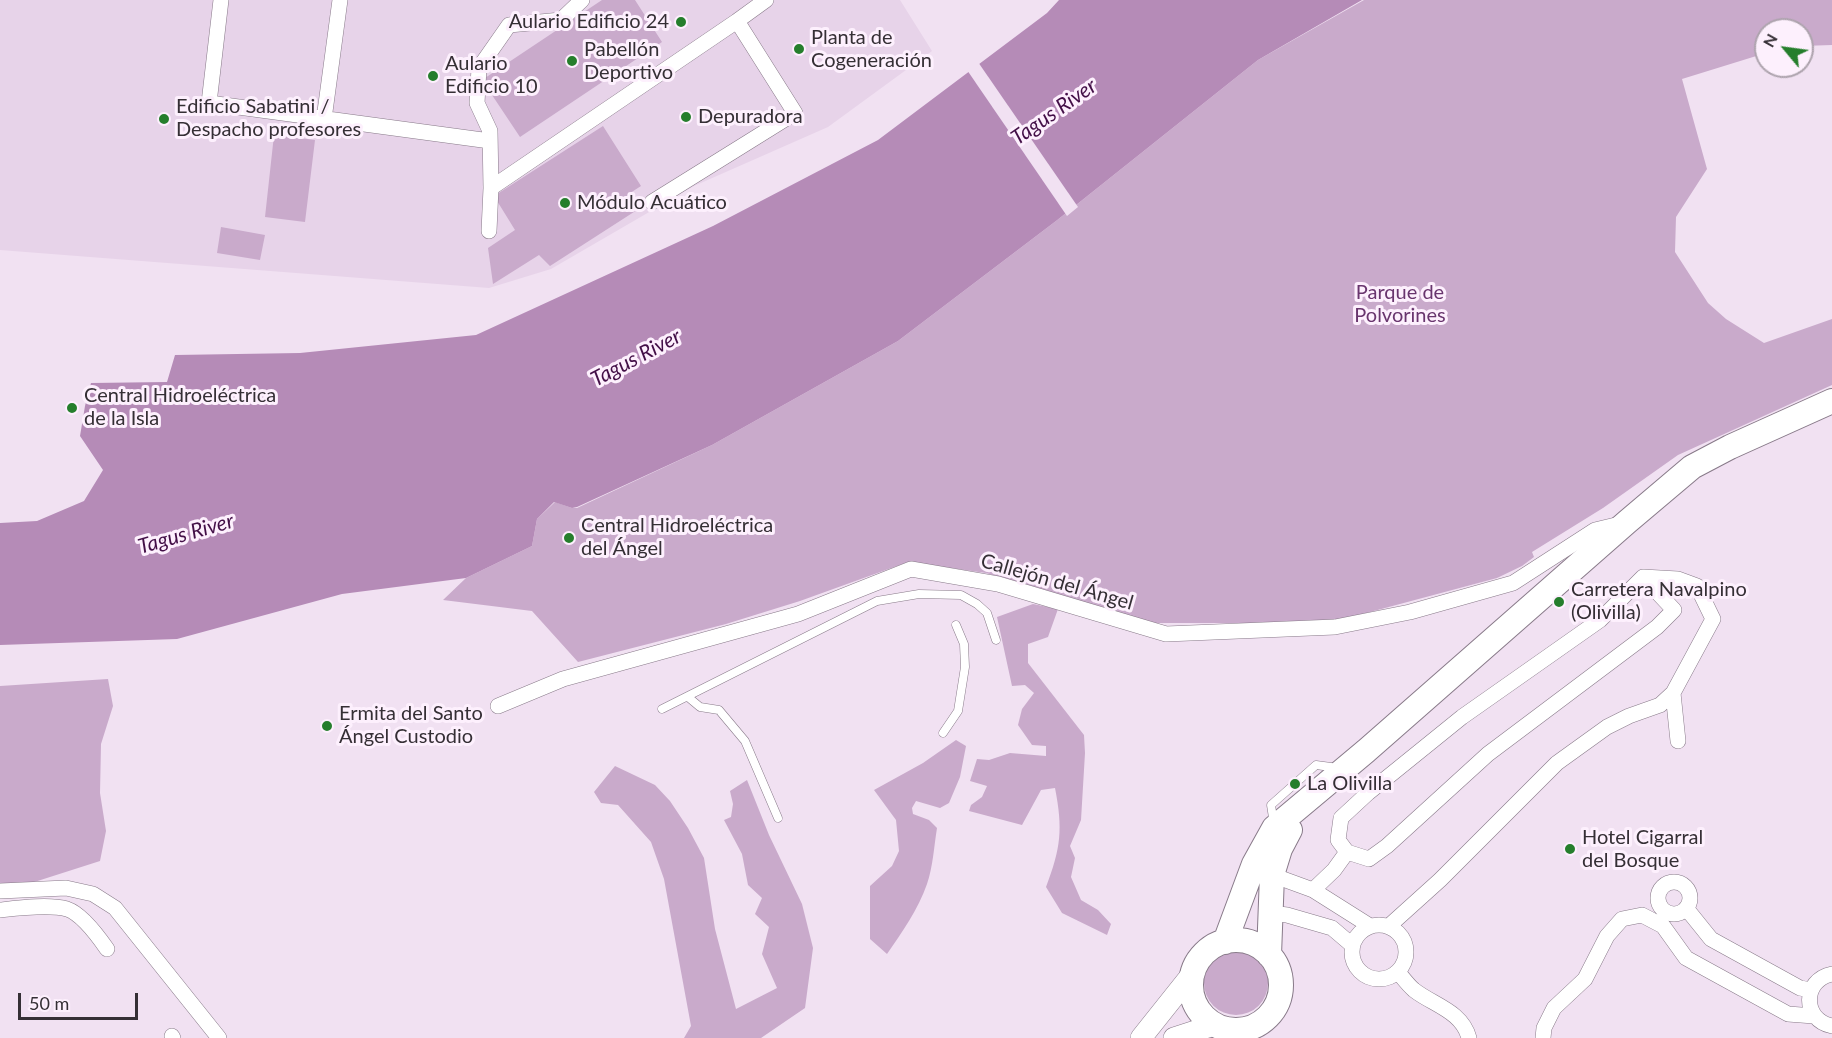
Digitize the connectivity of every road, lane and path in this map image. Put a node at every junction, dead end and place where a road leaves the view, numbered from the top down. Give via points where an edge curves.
1 (221, 0) edge
2 (340, 0) edge
3 (582, 0) edge
4 (766, 0) edge
5 (737, 21) junction
6 (324, 119) junction
7 (490, 141) junction
8 (491, 188) junction
9 (652, 202) dead end
10 (489, 231) dead end
11 (1832, 401) edge
12 (1627, 522) junction
13 (1643, 577) junction
14 (1513, 583) junction
15 (1532, 606) junction
16 (956, 625) dead end
17 (996, 640) dead end
18 (1673, 693) junction
19 (688, 697) junction
20 (498, 706) dead end
21 (662, 709) dead end
22 (943, 733) dead end
23 (1678, 741) dead end
24 (1337, 774) junction
25 (1302, 806) junction
26 (778, 818) dead end
27 (1274, 828) junction
28 (1347, 852) junction
29 (1272, 875) junction
30 (1313, 890) junction
31 (0, 891) edge
32 (1686, 908) dead end
33 (0, 910) edge
34 (1271, 913) junction
35 (1370, 926) junction
36 (1389, 926) junction
37 (1225, 942) junction
38 (1352, 945) junction
39 (107, 949) dead end
40 (1269, 955) junction
41 (1398, 972) junction
42 (1192, 974) junction
43 (1832, 974) edge
44 (1811, 990) junction
45 (1814, 1016) junction
46 (1832, 1026) edge
47 (1220, 1030) edge
48 (1258, 1031) edge
49 (219, 1038) edge
50 (1141, 1038) edge
51 (1174, 1038) edge
52 (1469, 1038) edge
53 (1543, 1038) edge

1 - 6 street via 209,104
2 - 6 street
3 - 7 street via 561,20 509,25 479,68 477,103 490,131
4 - 5 street
5 - 8 street
5 - 9 street via 795,113
6 - 7 street
7 - 8 street
8 - 10 street
11 - 12 main road via 1692,467
12 - 14 street, Callejón del Ángel via 1595,531
12 - 15 main road
13 - 18 street via 1678,579 1697,586 1713,619
13 - 28 street via 1600,620 1462,717 1341,818 1338,840
13 - 28 street via 1674,610 1657,627 1488,754 1387,846 1369,859
14 - 15 street
14 - 20 street, Callejón del Ángel via 1410,612 1335,627 1166,634 998,584 910,569 798,614 563,680
15 - 24 main road
16 - 22 lane via 964,644 965,667 958,711
17 - 19 lane via 987,613 977,604 961,595 919,594 877,602
18 - 23 street
18 - 36 street via 1660,705 1607,727 1557,763
19 - 21 lane
19 - 26 lane via 700,707 718,710 745,741
24 - 25 main road
24 - 27 lane via 1331,767 1316,765 1272,805
25 - 27 main road
25 - 29 main road via 1280,849
27 - 37 main road via 1254,864
28 - 30 street
29 - 30 street
29 - 34 main road
30 - 35 street
31 - 49 street via 66,888 93,894 115,908
32 - 44 street via 1711,939 1800,988
33 - 39 street via 68,909 91,927
34 - 38 street via 1332,928
34 - 40 main road
35 - 36 street
35 - 38 street via 1362,930
36 - 41 street via 1406,946
37 - 40 main road via 1249,943
37 - 42 main road via 1204,953
38 - 41 street via 1353,962 1365,975 1382,979
40 - 48 main road via 1280,979 1280,992
41 - 52 street via 1412,988 1446,1008 1467,1028
42 - 47 main road via 1192,998
42 - 50 main road
43 - 44 street via 1821,978
44 - 45 street via 1809,1003
45 - 46 street
45 - 53 street via 1788,1014 1686,958 1664,926 1642,915 1622,919 1607,936 1585,979 1554,1008
47 - 48 main road
47 - 51 main road

